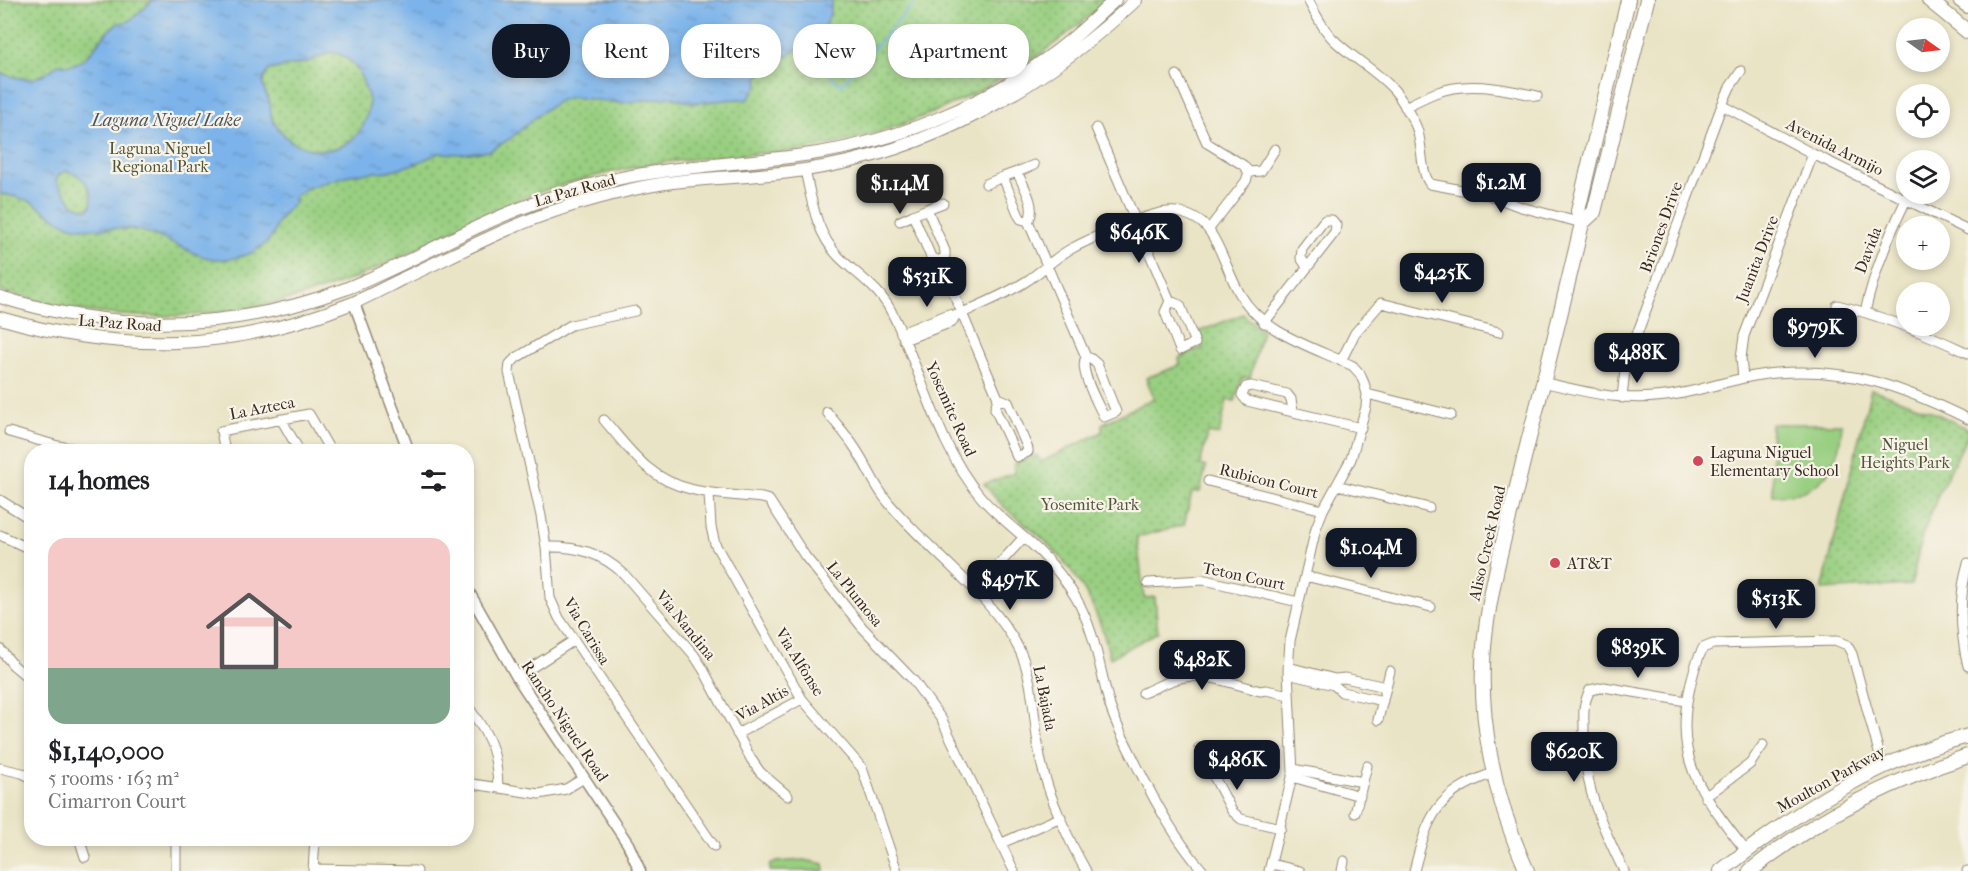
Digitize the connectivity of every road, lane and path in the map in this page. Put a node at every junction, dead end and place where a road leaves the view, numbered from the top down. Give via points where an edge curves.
1 (1115, 0) edge
2 (1136, 0) edge
3 (1308, 0) edge
4 (1628, 0) edge
5 (1929, 0) edge
6 (1938, 0) edge
7 (1960, 0) edge
8 (1642, 1) edge
9 (1968, 6) edge
10 (1968, 20) edge
11 (1968, 32) edge
12 (1741, 71) dead end
13 (1177, 75) dead end
14 (1537, 96) dead end
15 (1722, 105) junction
16 (1405, 107) junction
17 (1096, 128) dead end
18 (885, 137) junction
19 (1275, 149) dead end
20 (1813, 154) junction
21 (730, 163) junction
22 (1034, 165) dead end
23 (805, 170) junction
24 (1017, 172) junction
25 (1249, 172) junction
26 (1003, 177) junction
27 (986, 184) dead end
28 (1896, 195) edge
29 (943, 203) dead end
30 (1904, 204) edge
31 (1914, 204) edge
32 (927, 209) junction
33 (913, 215) junction
34 (900, 221) dead end
35 (1028, 221) junction
36 (1136, 221) junction
37 (1582, 224) junction
38 (1209, 229) junction
39 (1968, 230) edge
40 (441, 246) junction
41 (940, 261) junction
42 (1048, 266) junction
43 (1307, 267) junction
44 (0, 297) edge
45 (1170, 301) junction
46 (354, 303) junction
47 (1837, 305) dead end
48 (284, 308) junction
49 (634, 310) dead end
50 (1865, 312) junction
51 (959, 314) junction
52 (0, 318) edge
53 (1264, 323) junction
54 (1499, 332) dead end
55 (902, 337) junction
56 (1968, 353) edge
57 (1086, 357) junction
58 (1341, 361) junction
59 (1743, 378) junction
60 (1543, 382) junction
61 (1367, 394) junction
62 (998, 398) junction
63 (1622, 398) junction
64 (1293, 411) junction
65 (827, 412) dead end
66 (1451, 415) dead end
67 (1968, 418) edge
68 (282, 419) junction
69 (604, 420) dead end
70 (1361, 428) junction
71 (9, 432) dead end
72 (51, 444) edge
73 (223, 444) edge
74 (296, 444) edge
75 (326, 444) edge
76 (406, 444) edge
77 (1208, 481) dead end
78 (1336, 485) junction
79 (709, 493) junction
80 (0, 500) edge
81 (1429, 508) dead end
82 (1323, 510) junction
83 (24, 515) edge
84 (0, 535) edge
85 (1024, 537) junction
86 (24, 546) edge
87 (546, 547) junction
88 (1968, 563) edge
89 (1305, 576) junction
90 (1148, 583) dead end
91 (974, 591) junction
92 (474, 601) edge
93 (1298, 602) junction
94 (1431, 607) dead end
95 (573, 641) junction
96 (0, 649) edge
97 (1968, 666) edge
98 (1288, 671) junction
99 (1390, 671) dead end
100 (24, 674) edge
101 (517, 677) junction
102 (1335, 682) junction
103 (1386, 687) junction
104 (1143, 693) dead end
105 (1289, 698) junction
106 (802, 699) junction
107 (1383, 701) junction
108 (1686, 701) junction
109 (474, 717) edge
110 (1378, 720) dead end
111 (737, 734) junction
112 (1968, 736) edge
113 (1763, 746) dead end
114 (1968, 746) edge
115 (1199, 748) dead end
116 (1968, 756) edge
117 (1367, 766) dead end
118 (1883, 767) junction
119 (1933, 767) junction
120 (0, 768) edge
121 (1293, 773) junction
122 (1493, 773) junction
123 (24, 774) edge
124 (584, 778) junction
125 (1318, 779) junction
126 (1363, 782) junction
127 (474, 784) edge
128 (498, 788) junction
129 (788, 796) dead end
130 (1360, 796) junction
131 (1705, 797) junction
132 (1355, 813) dead end
133 (1061, 817) junction
134 (1281, 828) junction
135 (1002, 843) junction
136 (82, 846) edge
137 (176, 846) edge
138 (314, 846) edge
139 (714, 846) dead end
140 (1746, 851) junction
141 (86, 857) dead end
142 (1270, 868) edge
143 (313, 870) edge
144 (1309, 870) edge
145 (176, 871) edge
146 (417, 871) edge
147 (639, 871) edge
148 (897, 871) edge
149 (1014, 871) edge
150 (1086, 871) edge
151 (1203, 871) edge
152 (1302, 871) edge
153 (1414, 871) edge
154 (1527, 871) edge
155 (1624, 871) edge
156 (1721, 871) edge
157 (1750, 871) edge

1 - 18 main road, La Paz Road via 1068,43 1022,75 969,105
2 - 23 main road, La Paz Road via 1068,59 985,111 883,152
3 - 16 street via 1332,38 1394,90
4 - 37 main road, Aliso Creek Road via 1578,211
5 - 11 main road
6 - 10 main road
7 - 9 main road
8 - 37 main road, Aliso Creek Road via 1594,213
12 - 15 street, Briones Drive
13 - 25 street via 1207,143
14 - 16 street via 1494,87 1461,87 1437,92
15 - 20 street, Avenida Armijo
15 - 63 street, Briones Drive via 1624,370
16 - 37 street via 1416,125 1424,173 1430,184 1489,195
17 - 36 street
18 - 21 main road, La Paz Road via 814,154
18 - 23 main road via 879,146 812,162
19 - 25 street via 1261,171
20 - 28 street, Avenida Armijo
20 - 59 street, Juanita Drive via 1744,336
21 - 23 main road via 738,168 796,165
21 - 40 main road, La Paz Road via 588,186 508,213
22 - 24 street
23 - 46 main road, La Paz Road via 681,181 587,201 503,231
23 - 55 street, Yosemite Road via 813,211 824,236 840,258 884,299
24 - 26 street
24 - 35 street via 1032,208
25 - 38 street
26 - 27 street
26 - 35 street via 1018,216
29 - 32 street
30 - 50 street, Davida via 1871,282
31 - 39 street, Avenida Armijo
32 - 33 street
32 - 41 street via 945,251
33 - 34 street
33 - 41 street via 931,257
35 - 42 street
36 - 38 street via 1178,212
36 - 42 street via 1068,251
36 - 45 street
37 - 60 main road, Aliso Creek Road
38 - 53 street via 1239,293
40 - 46 main road via 430,258 366,288
40 - 48 main road, La Paz Road via 345,289
41 - 51 street
42 - 51 street
42 - 57 street
43 - 43 street via 1301,258 1302,249 1323,222 1332,220 1335,232
43 - 53 street
44 - 48 main road, La Paz Road via 48,312 130,323 191,323
45 - 45 street via 1180,305 1195,343 1180,351 1165,312
46 - 48 main road via 333,301 291,312
46 - 52 main road, La Paz Road via 254,333 151,344 58,334
46 - 76 street
47 - 50 street
49 - 87 street, Via Carissa via 571,325 510,364
50 - 56 street
51 - 55 street via 949,314
51 - 62 street
53 - 58 street
54 - 58 street via 1381,303 1355,333
55 - 85 street, Yosemite Road via 963,473 980,497
57 - 57 street via 1097,364 1116,412 1104,417 1083,370
58 - 61 street via 1360,374
59 - 63 street via 1682,394
59 - 67 street via 1776,373 1851,376 1893,386
60 - 63 street
60 - 122 main road, Aliso Creek Road via 1496,569 1485,638 1484,706
61 - 66 street
61 - 70 street
62 - 62 street via 1008,402 1028,449 1017,457 995,409
64 - 64 street via 1247,401 1243,391 1251,386 1287,394 1292,399
64 - 70 street
65 - 91 street, La Bajada via 855,446 888,502
68 - 73 street, La Azteca via 221,431
68 - 74 street
68 - 75 street, La Azteca via 309,414
69 - 79 street, La Plumosa via 648,468 676,484
70 - 78 street via 1351,459
71 - 72 street
77 - 82 street, Rubicon Court
78 - 81 street
78 - 82 street
79 - 106 street, Via Alfonse via 715,544
79 - 135 street, La Plumosa via 769,500 805,556 862,627 913,680 942,720
80 - 83 street
82 - 89 street
84 - 86 street
85 - 91 street
85 - 151 street, Yosemite Road via 1076,598 1098,650 1110,706 1120,731 1172,831
87 - 95 street, Via Carissa via 550,598
87 - 111 street, Via Nandina via 581,548 611,562 624,574 694,655
88 - 97 street via 1960,612
89 - 93 street
89 - 94 street
90 - 93 street, Teton Court via 1205,580
91 - 133 street, La Bajada via 1011,634 1021,654 1029,679 1042,766
92 - 101 street, Rancho Niguel Road
93 - 98 street
95 - 101 street
95 - 139 street, Via Carissa
96 - 100 street
98 - 102 street
98 - 105 street
99 - 103 street
101 - 124 street, Rancho Niguel Road
102 - 103 street via 1345,678
102 - 107 street via 1342,692
103 - 107 street
104 - 105 street via 1169,681 1202,677 1260,691 1265,696
105 - 121 street
106 - 111 street, Via Altis
106 - 148 street, Via Alfonse via 862,768
107 - 110 street
108 - 118 street via 1698,657 1713,644 1837,641 1847,645 1852,654
108 - 131 street via 1687,756
108 - 155 street via 1604,687 1590,690 1584,703 1588,784 1600,821
109 - 128 street via 492,744
111 - 129 street, Via Nandina via 760,772
112 - 118 main road, Moulton Parkway
113 - 131 street via 1750,764
114 - 119 main road via 1938,757
115 - 134 street via 1232,811 1241,819
116 - 119 main road, Moulton Parkway
117 - 126 street
118 - 140 main road, Moulton Parkway via 1817,802
119 - 157 main road, Moulton Parkway via 1848,806
120 - 123 street
121 - 125 street
121 - 134 street
122 - 153 street via 1467,783 1432,815
122 - 154 main road, Aliso Creek Road
124 - 128 street via 566,789 539,794
124 - 147 street, Rancho Niguel Road via 627,844
125 - 126 street via 1324,773
125 - 130 street via 1322,787
126 - 130 street
127 - 128 street
130 - 132 street
131 - 140 street
133 - 135 street
133 - 150 street, La Bajada
134 - 142 street
135 - 149 street, La Plumosa
136 - 141 street
137 - 145 street
138 - 143 street
140 - 156 main road, Moulton Parkway
142 - 152 street
143 - 146 street
144 - 152 street

